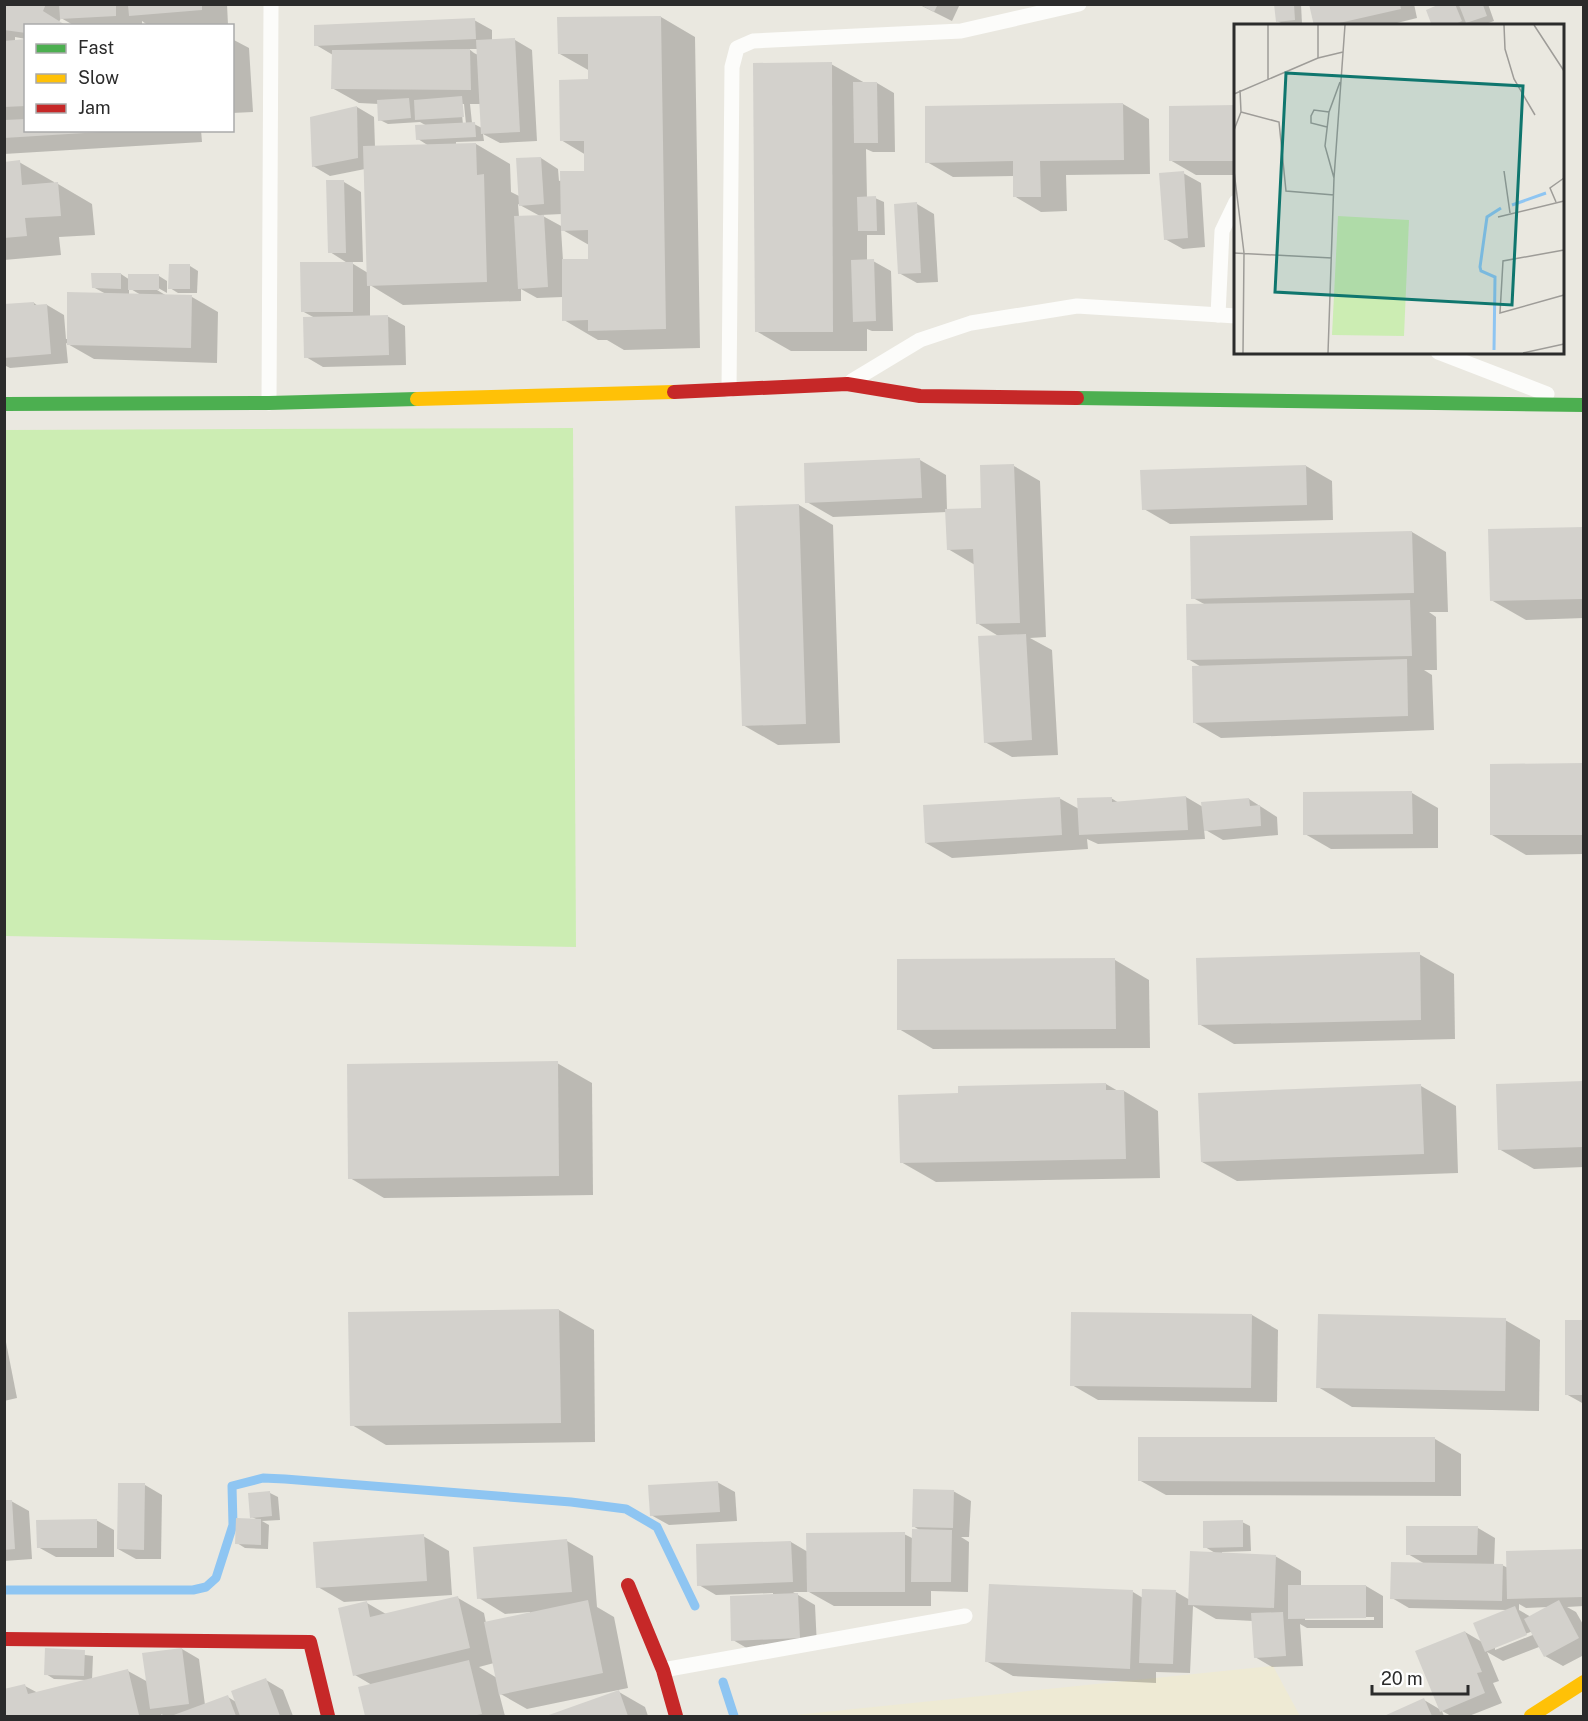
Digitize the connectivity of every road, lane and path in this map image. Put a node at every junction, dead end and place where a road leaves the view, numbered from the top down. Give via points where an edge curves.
1 (271, 4) edge
2 (1079, 4) edge
3 (1234, 206) edge
4 (1218, 315) junction
5 (1234, 316) edge
6 (1443, 354) edge
7 (847, 384) junction
8 (729, 390) junction
9 (269, 402) junction
10 (4, 404) edge
11 (1579, 405) edge
12 (628, 1585) dead end
13 (965, 1616) dead end
14 (4, 1639) edge
15 (663, 1670) junction
16 (1584, 1682) edge
17 (328, 1716) edge
18 (676, 1716) edge
19 (1531, 1716) edge

1 - 9 lane
2 - 8 lane via 961,31 753,41 737,48 732,67
3 - 4 lane via 1222,231
4 - 5 lane
4 - 7 lane via 1077,306 971,323 920,340
6 - 11 lane
7 - 8 street
7 - 11 street via 920,396
8 - 9 street
9 - 10 street
12 - 15 street
13 - 15 lane
14 - 17 street via 310,1642
15 - 18 street
16 - 19 street

